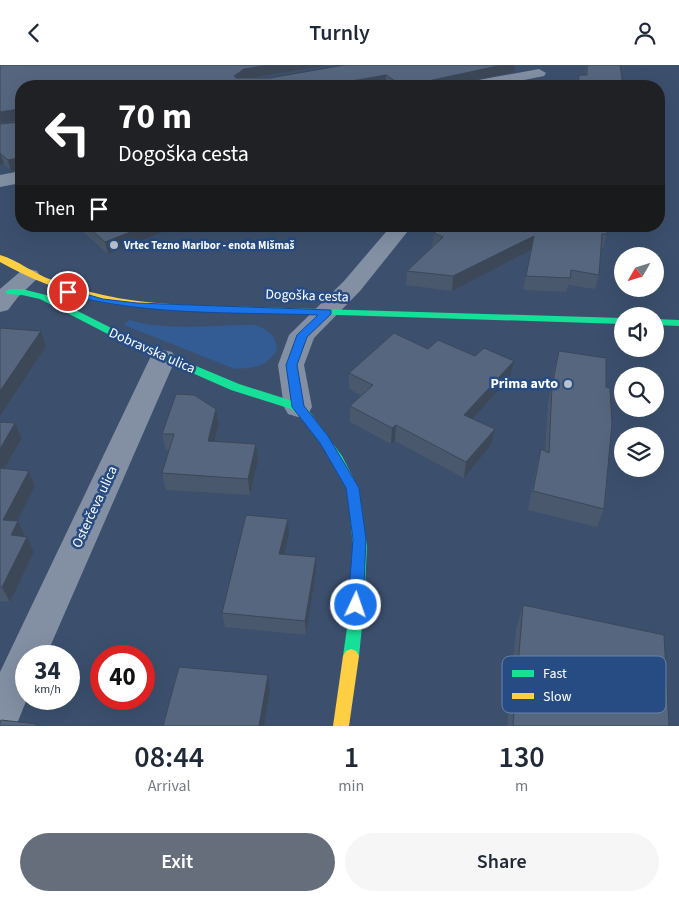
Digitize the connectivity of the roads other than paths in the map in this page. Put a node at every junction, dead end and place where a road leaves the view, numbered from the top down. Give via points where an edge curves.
1 (537, 75) edge
2 (508, 80) edge
3 (15, 178) edge
4 (0, 181) edge
5 (397, 232) edge
6 (0, 258) edge
7 (29, 276) junction
8 (5, 299) edge
9 (327, 312) junction
10 (614, 321) edge
11 (664, 322) edge
12 (679, 323) edge
13 (163, 358) junction
14 (298, 407) junction
15 (32, 645) edge
16 (15, 683) edge
17 (0, 716) edge
18 (341, 726) edge

1 - 2 street
3 - 4 street
5 - 9 street
6 - 7 street, Dogoška cesta
7 - 8 street
7 - 9 street, Dogoška cesta via 68,292 137,306
8 - 13 street, Dobravska ulica via 22,292 43,297
9 - 10 street, Dogoška cesta
9 - 14 street via 302,335 292,365
11 - 12 street
13 - 14 street, Dobravska ulica via 255,395
13 - 15 street, Osterčeva ulica
14 - 18 street via 324,439 353,488 360,539 356,605
16 - 17 street, Osterčeva ulica

